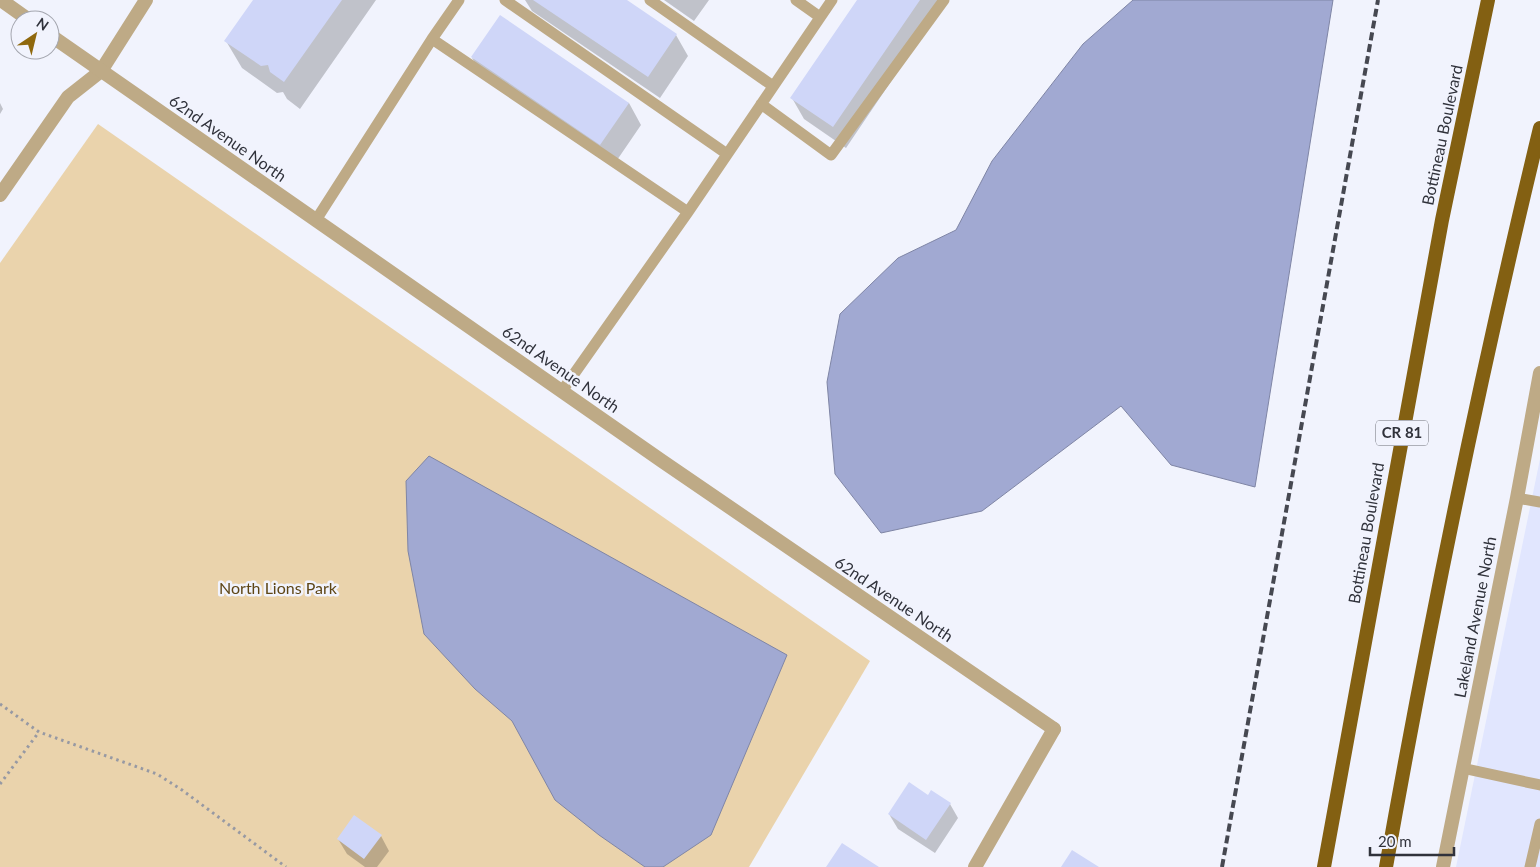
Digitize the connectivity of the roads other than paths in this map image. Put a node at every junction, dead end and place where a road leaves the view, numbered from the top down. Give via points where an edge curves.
1 (1, 0) edge
2 (146, 0) edge
3 (459, 0) edge
4 (505, 0) edge
5 (650, 0) edge
6 (796, 0) edge
7 (832, 0) edge
8 (944, 0) edge
9 (1488, 0) edge
10 (15, 10) edge
11 (820, 17) junction
12 (432, 39) junction
13 (60, 42) edge
14 (101, 71) junction
15 (773, 86) junction
16 (761, 104) junction
17 (1540, 128) edge
18 (727, 154) junction
19 (0, 195) edge
20 (688, 212) junction
21 (316, 220) junction
22 (1540, 373) edge
23 (562, 391) junction
24 (1517, 498) junction
25 (1540, 502) edge
26 (1462, 768) junction
27 (1540, 785) edge
28 (1540, 824) edge
29 (975, 867) edge
30 (1324, 867) edge
31 (1386, 867) edge
32 (1443, 867) edge
33 (1530, 867) edge

1 - 10 street
2 - 14 street
3 - 12 lane
4 - 18 lane
5 - 15 lane
6 - 11 lane
7 - 11 lane
8 - 16 lane via 831,155
9 - 30 highway, Bottineau Boulevard / CR 81 via 1440,230
11 - 15 lane
12 - 20 lane
12 - 21 lane
13 - 14 street, 62nd Avenue North
14 - 19 street via 68,97
14 - 21 street, 62nd Avenue North
15 - 16 lane
16 - 18 lane
17 - 31 highway via 1478,401 1414,709
18 - 20 lane
20 - 23 lane
21 - 23 street, 62nd Avenue North
22 - 24 street, Lakeland Avenue North
23 - 29 street, 62nd Avenue North via 1054,729
24 - 25 lane
24 - 26 street, Lakeland Avenue North
26 - 27 lane
26 - 32 street, Lakeland Avenue North
28 - 33 lane

